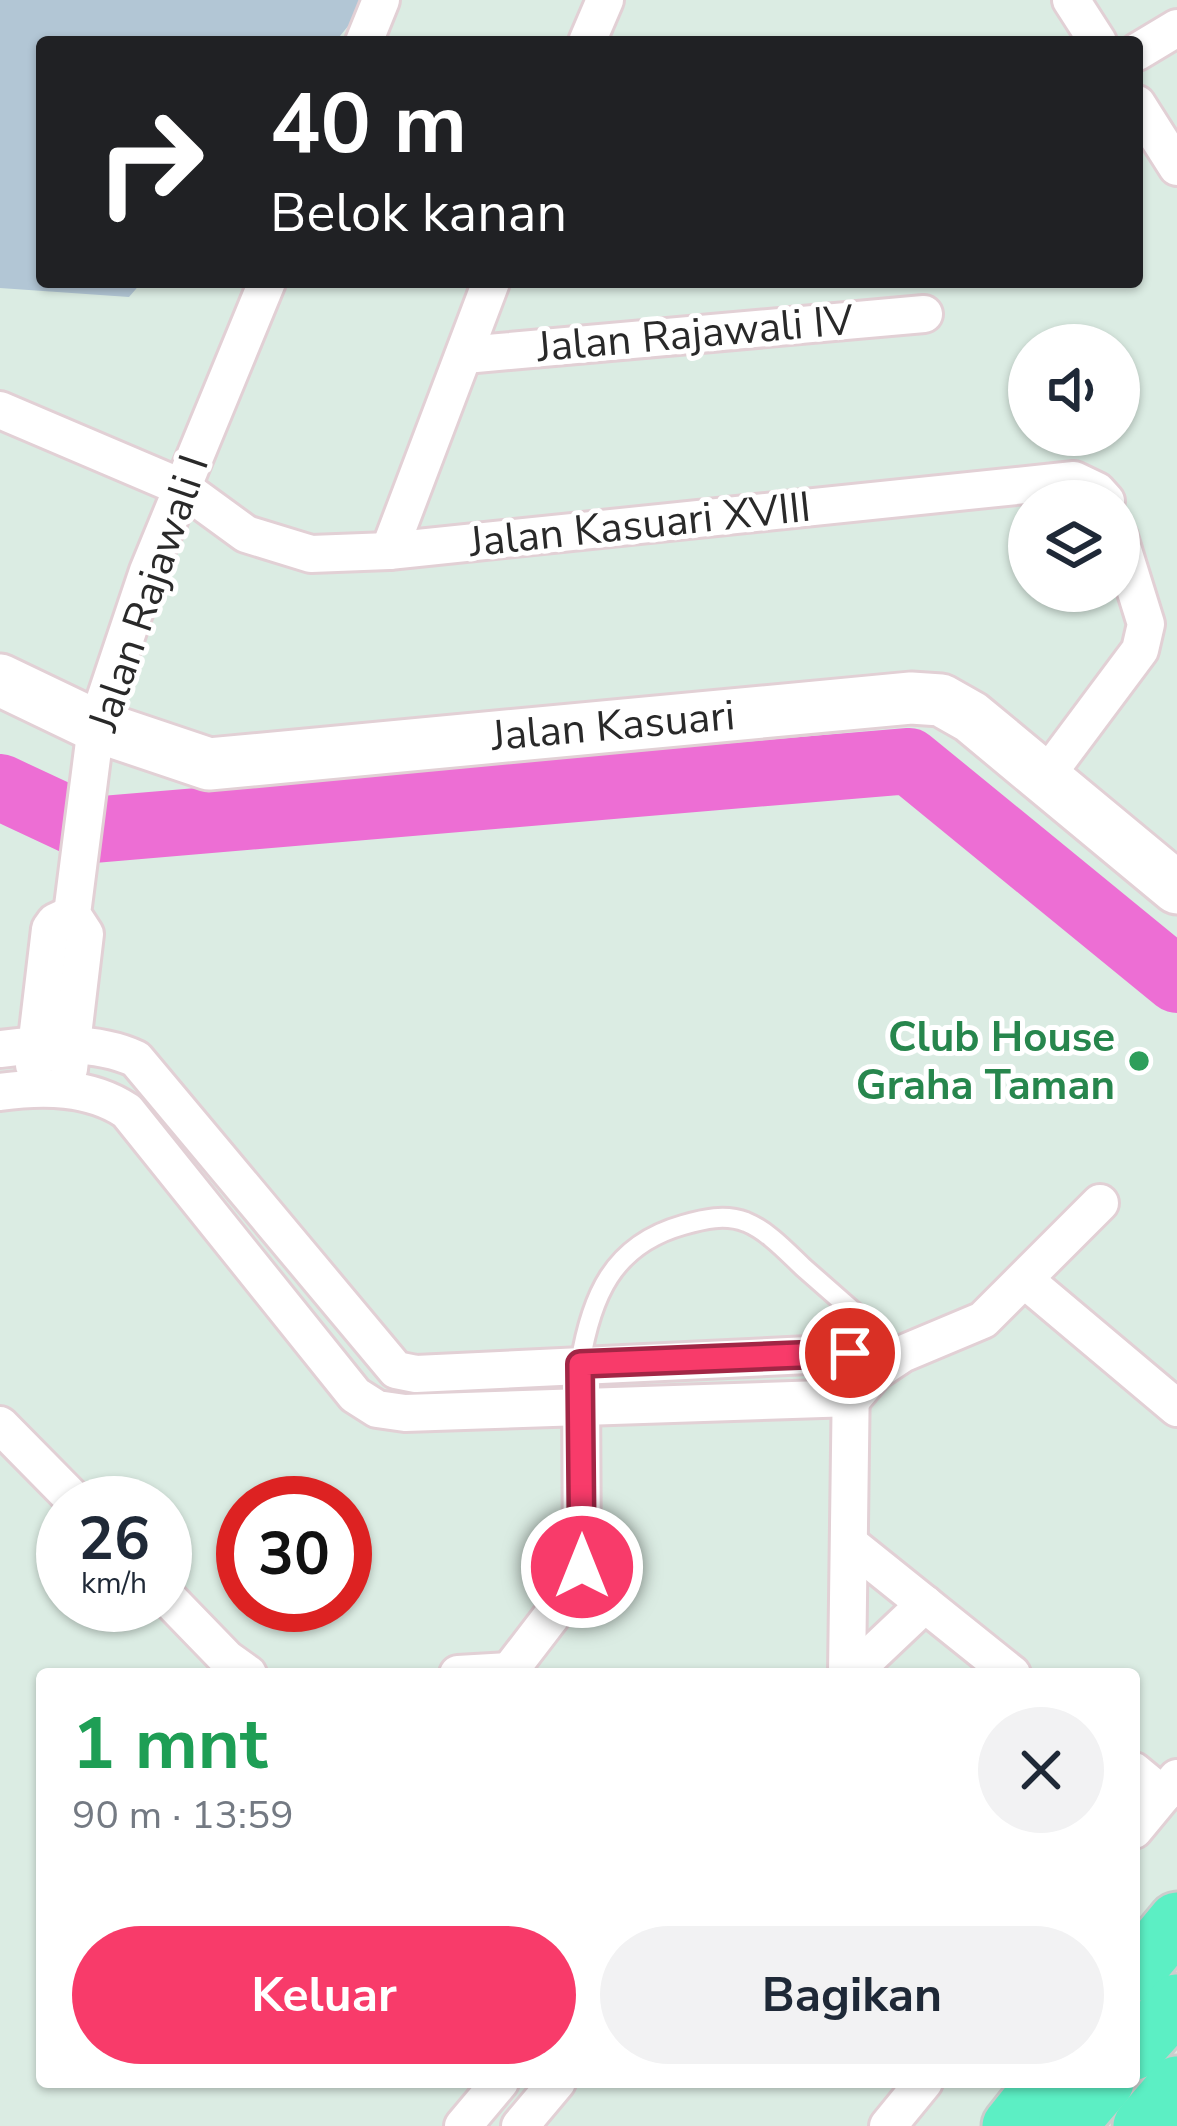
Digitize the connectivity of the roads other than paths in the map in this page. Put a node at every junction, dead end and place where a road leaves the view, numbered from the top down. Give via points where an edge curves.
1 (381, 0) edge
2 (605, 0) edge
3 (1071, 0) edge
4 (1177, 28) edge
5 (366, 36) edge
6 (590, 36) edge
7 (1094, 36) edge
8 (1143, 48) edge
9 (1143, 113) edge
10 (1177, 167) edge
11 (265, 288) edge
12 (489, 288) edge
13 (924, 314) dead end
14 (465, 355) junction
15 (0, 410) edge
16 (1008, 487) edge
17 (183, 488) junction
18 (388, 551) junction
19 (1140, 605) edge
20 (0, 680) edge
21 (97, 726) junction
22 (1046, 776) junction
23 (1177, 888) edge
24 (54, 1046) junction
25 (0, 1049) edge
26 (33, 1090) edge
27 (1100, 1203) dead end
28 (1025, 1280) junction
29 (580, 1364) junction
30 (870, 1369) junction
31 (582, 1407) junction
32 (1177, 1408) edge
33 (0, 1425) edge
34 (50, 1476) edge
35 (850, 1544) junction
36 (926, 1604) junction
37 (192, 1623) edge
38 (240, 1668) edge
39 (511, 1668) edge
40 (849, 1668) edge
41 (856, 1668) edge
42 (1005, 1668) edge
43 (1140, 1774) edge
44 (1170, 1787) edge
45 (1140, 1823) edge
46 (1177, 1921) edge
47 (1140, 1966) edge
48 (1177, 2003) edge
49 (1140, 2044) edge
50 (495, 2088) edge
51 (552, 2088) edge
52 (920, 2088) edge
53 (1041, 2088) edge
54 (463, 2126) edge
55 (520, 2126) edge
56 (888, 2126) edge
57 (1010, 2126) edge

1 - 5 street
2 - 6 street
3 - 7 street
4 - 8 street
9 - 10 street
11 - 17 street, Jalan Rajawali I
12 - 14 street
13 - 14 street, Jalan Rajawali IV
14 - 18 street
15 - 17 street, Jalan Kasuari XVIII
16 - 18 street, Jalan Kasuari XVIII
17 - 18 street, Jalan Kasuari XVIII via 246,534 311,554
17 - 21 street, Jalan Rajawali I
19 - 22 street via 1140,650
20 - 21 main road, Jalan Kasuari
21 - 22 main road, Jalan Kasuari via 209,764 910,698 941,700
21 - 24 street, Jalan Rajawali I via 72,910 50,929
22 - 23 main road, Jalan Kasuari
24 - 25 street
24 - 26 street, Jalan Rajawali I
24 - 29 street via 136,1059 396,1370
26 - 31 street via 93,1094 127,1111 355,1395 377,1409
27 - 28 street
28 - 30 street via 983,1320
28 - 32 street
29 - 30 street
29 - 30 lane via 586,1326 621,1258 673,1228 726,1217 773,1240
29 - 31 street
30 - 31 street
30 - 35 street
31 - 39 street via 582,1567
33 - 34 street
35 - 36 street
35 - 40 street
36 - 41 street
36 - 42 street
37 - 38 street
43 - 44 street
44 - 45 street
46 - 47 main road
48 - 49 main road
50 - 54 street
51 - 55 street
52 - 56 street
53 - 57 main road

